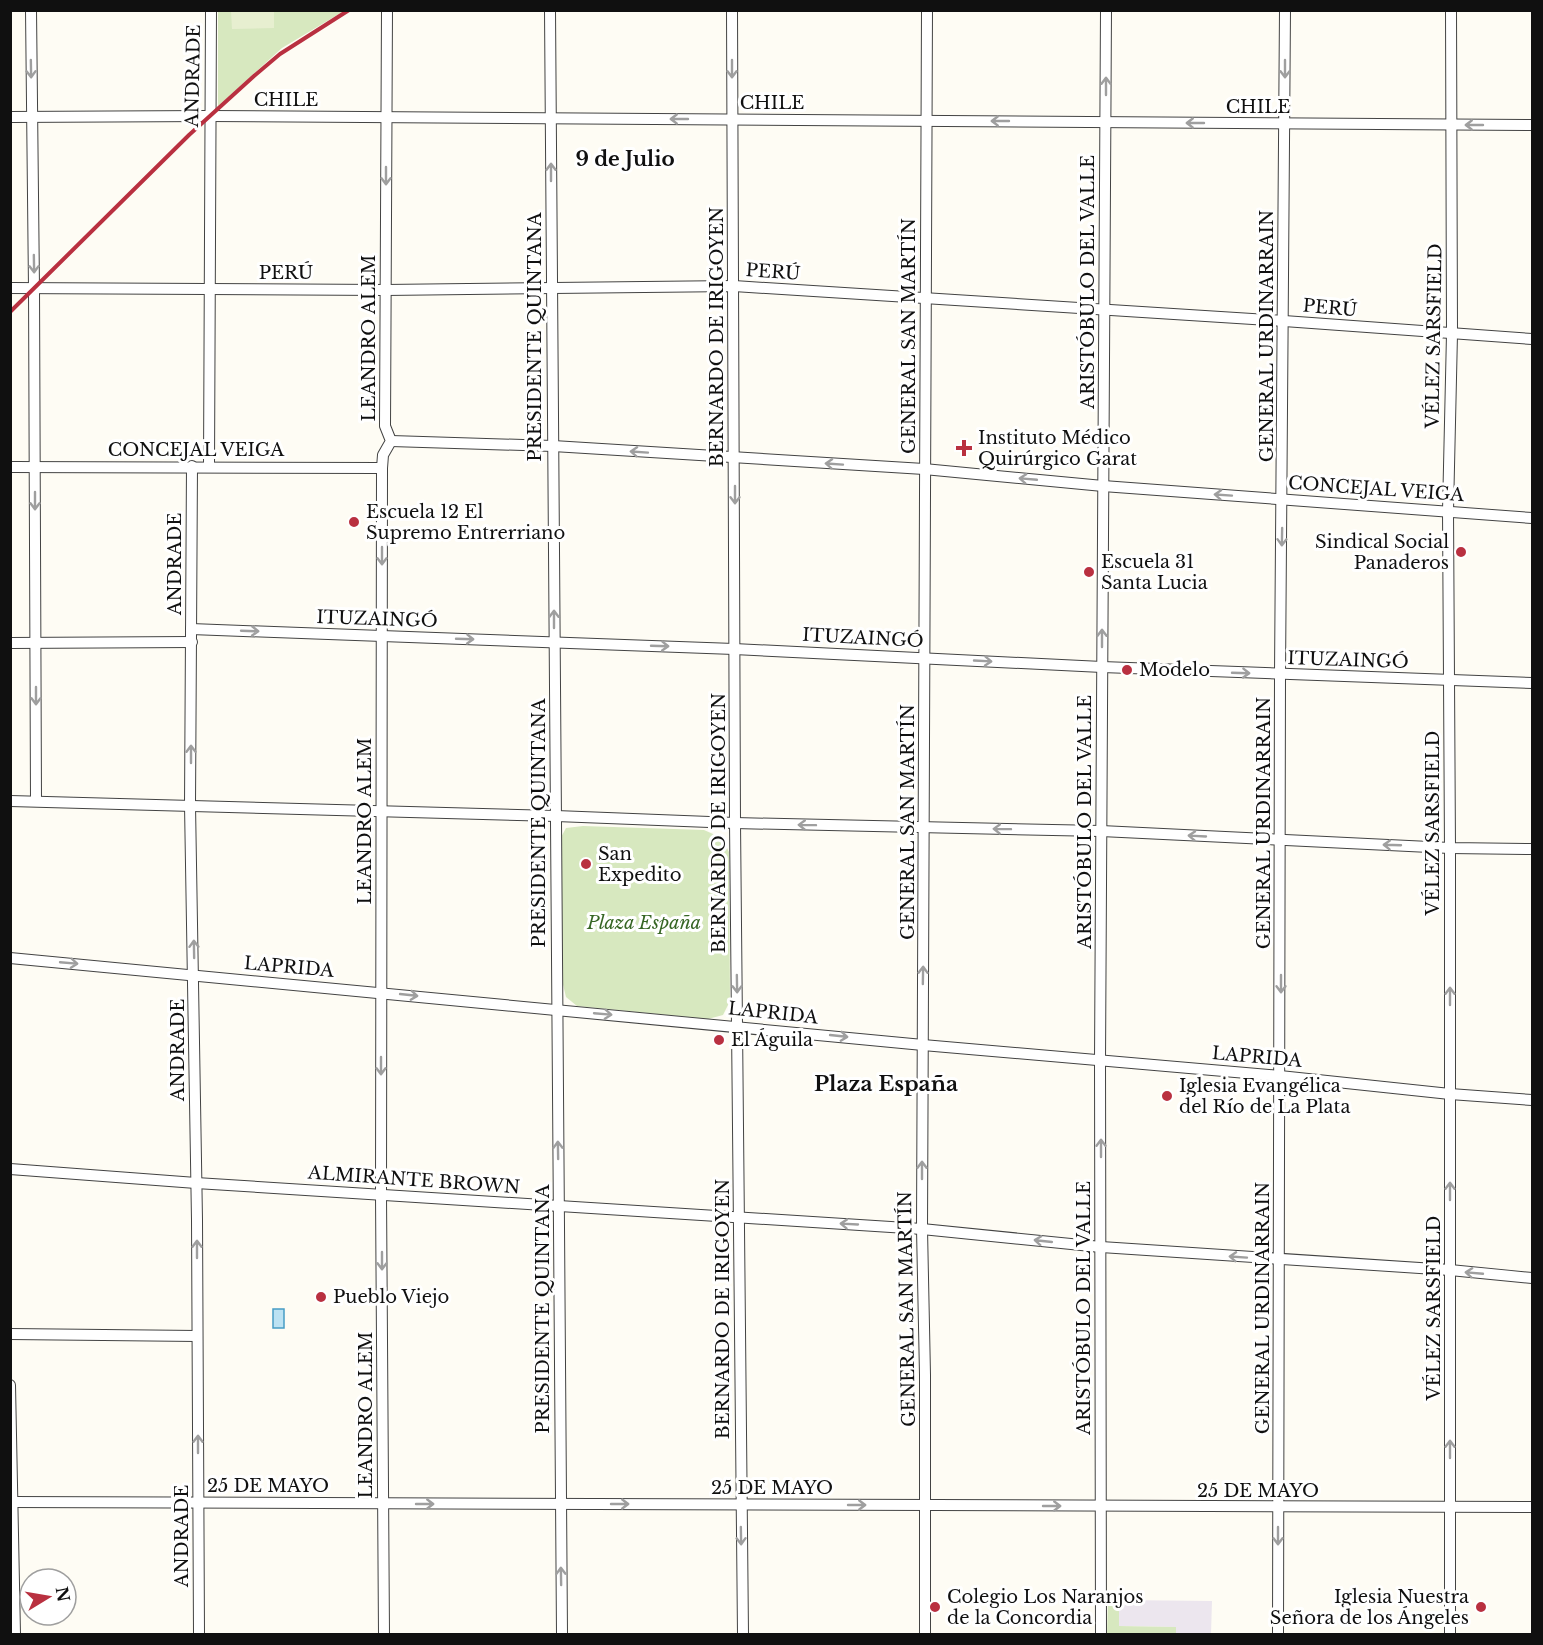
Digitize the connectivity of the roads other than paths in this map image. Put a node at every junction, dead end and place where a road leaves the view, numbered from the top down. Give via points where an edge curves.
1 (31, 10) edge
2 (211, 10) edge
3 (387, 10) edge
4 (550, 10) edge
5 (732, 10) edge
6 (927, 10) edge
7 (1106, 10) edge
8 (1285, 10) edge
9 (1451, 10) edge
10 (209, 116) junction
11 (10, 117) edge
12 (32, 117) junction
13 (386, 117) junction
14 (551, 119) junction
15 (733, 120) junction
16 (926, 121) junction
17 (1106, 122) junction
18 (1284, 123) junction
19 (1451, 124) junction
20 (1533, 125) edge
21 (734, 286) junction
22 (10, 288) edge
23 (34, 288) junction
24 (551, 288) junction
25 (209, 290) junction
26 (385, 290) junction
27 (926, 298) junction
28 (1105, 309) junction
29 (1284, 321) junction
30 (1452, 334) junction
31 (1533, 339) edge
32 (391, 441) junction
33 (553, 446) junction
34 (735, 458) junction
35 (192, 466) junction
36 (209, 466) junction
37 (10, 467) edge
38 (35, 467) junction
39 (382, 468) junction
40 (924, 469) junction
41 (1103, 486) junction
42 (1283, 499) junction
43 (1448, 511) junction
44 (1533, 518) edge
45 (191, 629) junction
46 (382, 636) junction
47 (192, 642) junction
48 (554, 642) junction
49 (10, 643) edge
50 (36, 643) junction
51 (734, 649) junction
52 (925, 658) junction
53 (1102, 667) junction
54 (1280, 674) junction
55 (1448, 679) junction
56 (1533, 683) edge
57 (10, 801) edge
58 (36, 801) junction
59 (190, 806) junction
60 (382, 811) junction
61 (556, 816) junction
62 (735, 824) junction
63 (925, 827) junction
64 (1101, 831) junction
65 (1281, 841) junction
66 (1450, 848) junction
67 (1533, 849) edge
68 (10, 958) edge
69 (194, 975) junction
70 (381, 992) junction
71 (557, 1009) junction
72 (738, 1026) junction
73 (922, 1045) junction
74 (1100, 1060) junction
75 (1280, 1076) junction
76 (1450, 1094) junction
77 (1533, 1100) edge
78 (10, 1169) edge
79 (196, 1183) junction
80 (381, 1195) junction
81 (559, 1206) junction
82 (739, 1218) junction
83 (922, 1229) junction
84 (1101, 1247) junction
85 (1280, 1260) junction
86 (1450, 1270) junction
87 (1533, 1278) edge
88 (10, 1334) edge
89 (197, 1336) junction
90 (10, 1384) edge
91 (12, 1502) edge
92 (198, 1503) junction
93 (383, 1503) junction
94 (560, 1504) junction
95 (741, 1505) junction
96 (925, 1506) junction
97 (1101, 1506) junction
98 (1278, 1507) junction
99 (1533, 1507) edge
100 (1449, 1508) junction
101 (15, 1635) edge
102 (199, 1635) edge
103 (384, 1635) edge
104 (562, 1635) edge
105 (743, 1635) edge
106 (925, 1635) edge
107 (1101, 1635) edge
108 (1278, 1635) edge
109 (1450, 1635) edge

1 -> 12 street
2 - 10 street, ANDRADE
3 - 13 street, LEANDRO ALEM
4 - 14 street, PRESIDENTE QUINTANA
5 -> 15 street, BERNARDO DE IRIGOYEN
6 - 16 street, GENERAL SAN MARTÍN
17 -> 7 street, ARISTÓBULO DEL VALLE
8 -> 18 street, GENERAL URDINARRAIN
9 - 19 street, VÉLEZ SARSFIELD
10 - 12 street, CHILE
10 - 13 street, CHILE
10 - 25 street, ANDRADE
11 - 12 street, CHILE
12 -> 23 street
13 - 14 street, CHILE
13 -> 26 street, LEANDRO ALEM
15 -> 14 street, CHILE
24 -> 14 street, PRESIDENTE QUINTANA
15 - 16 street, CHILE
15 - 21 street, BERNARDO DE IRIGOYEN
17 -> 16 street, CHILE
16 - 27 street, GENERAL SAN MARTÍN
18 -> 17 street, CHILE
17 - 28 street, ARISTÓBULO DEL VALLE
18 - 19 street, CHILE
18 - 29 street, GENERAL URDINARRAIN
20 -> 19 street, CHILE
19 - 30 street, VÉLEZ SARSFIELD
21 - 24 street, PERÚ
21 - 27 street, PERÚ
21 - 34 street, BERNARDO DE IRIGOYEN
22 - 23 street, PERÚ
23 - 25 street, PERÚ
23 - 38 street
24 - 26 street, PERÚ
24 - 33 street, PRESIDENTE QUINTANA
25 - 26 street, PERÚ
25 - 36 street, ANDRADE
26 - 32 street, LEANDRO ALEM via 385,426
27 - 28 street, PERÚ
27 - 40 street, GENERAL SAN MARTÍN
28 - 29 street, PERÚ
28 - 41 street, ARISTÓBULO DEL VALLE
29 - 30 street, PERÚ
29 - 42 street, GENERAL URDINARRAIN
30 - 31 street, PERÚ
30 - 43 street, VÉLEZ SARSFIELD
32 - 33 street, CONCEJAL VEIGA
32 - 39 street, LEANDRO ALEM via 383,455
34 -> 33 street, CONCEJAL VEIGA
48 -> 33 street, PRESIDENTE QUINTANA
40 -> 34 street, CONCEJAL VEIGA
34 -> 51 street, BERNARDO DE IRIGOYEN
35 - 36 street, CONCEJAL VEIGA
35 - 38 street, CONCEJAL VEIGA
35 - 45 street, ANDRADE
36 - 39 street, CONCEJAL VEIGA
37 - 38 street, CONCEJAL VEIGA
38 -> 50 street
39 -> 46 street, LEANDRO ALEM
41 -> 40 street, CONCEJAL VEIGA
40 - 52 street, GENERAL SAN MARTÍN
42 -> 41 street, CONCEJAL VEIGA
53 -> 41 street, ARISTÓBULO DEL VALLE
42 - 43 street, CONCEJAL VEIGA
42 -> 54 street, GENERAL URDINARRAIN
43 - 44 street, CONCEJAL VEIGA
43 - 55 street, VÉLEZ SARSFIELD
45 -> 46 street, ITUZAINGÓ
45 - 47 street, ANDRADE
46 -> 48 street, ITUZAINGÓ
46 - 60 street, LEANDRO ALEM
47 - 50 street
59 -> 47 street, ANDRADE
48 -> 51 street, ITUZAINGÓ
48 - 61 street, PRESIDENTE QUINTANA
49 - 50 street
50 -> 58 street
51 - 52 street, ITUZAINGÓ
51 - 62 street, BERNARDO DE IRIGOYEN
52 -> 53 street, ITUZAINGÓ
52 - 63 street, GENERAL SAN MARTÍN
53 -> 54 street, ITUZAINGÓ
53 - 64 street, ARISTÓBULO DEL VALLE
54 - 55 street, ITUZAINGÓ
54 - 65 street, GENERAL URDINARRAIN
55 - 56 street, ITUZAINGÓ
55 - 66 street, VÉLEZ SARSFIELD
57 - 58 street
58 - 59 street
59 - 60 street
69 -> 59 street, ANDRADE
60 - 61 street
60 - 70 street, LEANDRO ALEM
61 - 62 street
61 - 71 street, PRESIDENTE QUINTANA
63 -> 62 street
62 -> 72 street, BERNARDO DE IRIGOYEN
64 -> 63 street
73 -> 63 street, GENERAL SAN MARTÍN
65 -> 64 street
64 - 74 street, ARISTÓBULO DEL VALLE
66 -> 65 street
65 -> 75 street, GENERAL URDINARRAIN
66 - 67 street
76 -> 66 street, VÉLEZ SARSFIELD
68 -> 69 street, LAPRIDA
69 - 70 street, LAPRIDA
69 - 79 street, ANDRADE
70 -> 71 street, LAPRIDA
70 -> 80 street, LEANDRO ALEM
71 -> 72 street, LAPRIDA
81 -> 71 street, PRESIDENTE QUINTANA
72 -> 73 street, LAPRIDA
72 - 82 street, BERNARDO DE IRIGOYEN
73 - 74 street, LAPRIDA
83 -> 73 street, GENERAL SAN MARTÍN
74 - 75 street, LAPRIDA
84 -> 74 street, ARISTÓBULO DEL VALLE
75 - 76 street, LAPRIDA
75 - 85 street, GENERAL URDINARRAIN
76 - 77 street, LAPRIDA
86 -> 76 street, VÉLEZ SARSFIELD
78 - 79 street, ALMIRANTE BROWN
79 - 80 street, ALMIRANTE BROWN
89 -> 79 street, ANDRADE
80 - 81 street, ALMIRANTE BROWN
80 -> 93 street, LEANDRO ALEM
81 - 82 street, ALMIRANTE BROWN
81 - 94 street, PRESIDENTE QUINTANA
83 -> 82 street, ALMIRANTE BROWN
82 - 95 street, BERNARDO DE IRIGOYEN
84 -> 83 street, ALMIRANTE BROWN
83 - 96 street, GENERAL SAN MARTÍN
85 -> 84 street, ALMIRANTE BROWN
84 - 97 street, ARISTÓBULO DEL VALLE
85 - 86 street, ALMIRANTE BROWN
85 - 98 street, GENERAL URDINARRAIN
87 -> 86 street, ALMIRANTE BROWN
100 -> 86 street, VÉLEZ SARSFIELD
88 - 89 street
92 -> 89 street, ANDRADE
90 - 91 street
91 - 92 street, 25 DE MAYO
91 - 101 street
92 - 93 street, 25 DE MAYO
92 - 102 street, ANDRADE
93 -> 94 street, 25 DE MAYO
93 - 103 street, LEANDRO ALEM
94 -> 95 street, 25 DE MAYO
104 -> 94 street, PRESIDENTE QUINTANA
95 -> 96 street, 25 DE MAYO
95 -> 105 street, BERNARDO DE IRIGOYEN
96 -> 97 street, 25 DE MAYO
96 - 106 street, GENERAL SAN MARTÍN
97 - 98 street, 25 DE MAYO
97 - 107 street, ARISTÓBULO DEL VALLE
98 - 100 street, 25 DE MAYO
98 -> 108 street, GENERAL URDINARRAIN
99 - 100 street, 25 DE MAYO
100 - 109 street, VÉLEZ SARSFIELD

